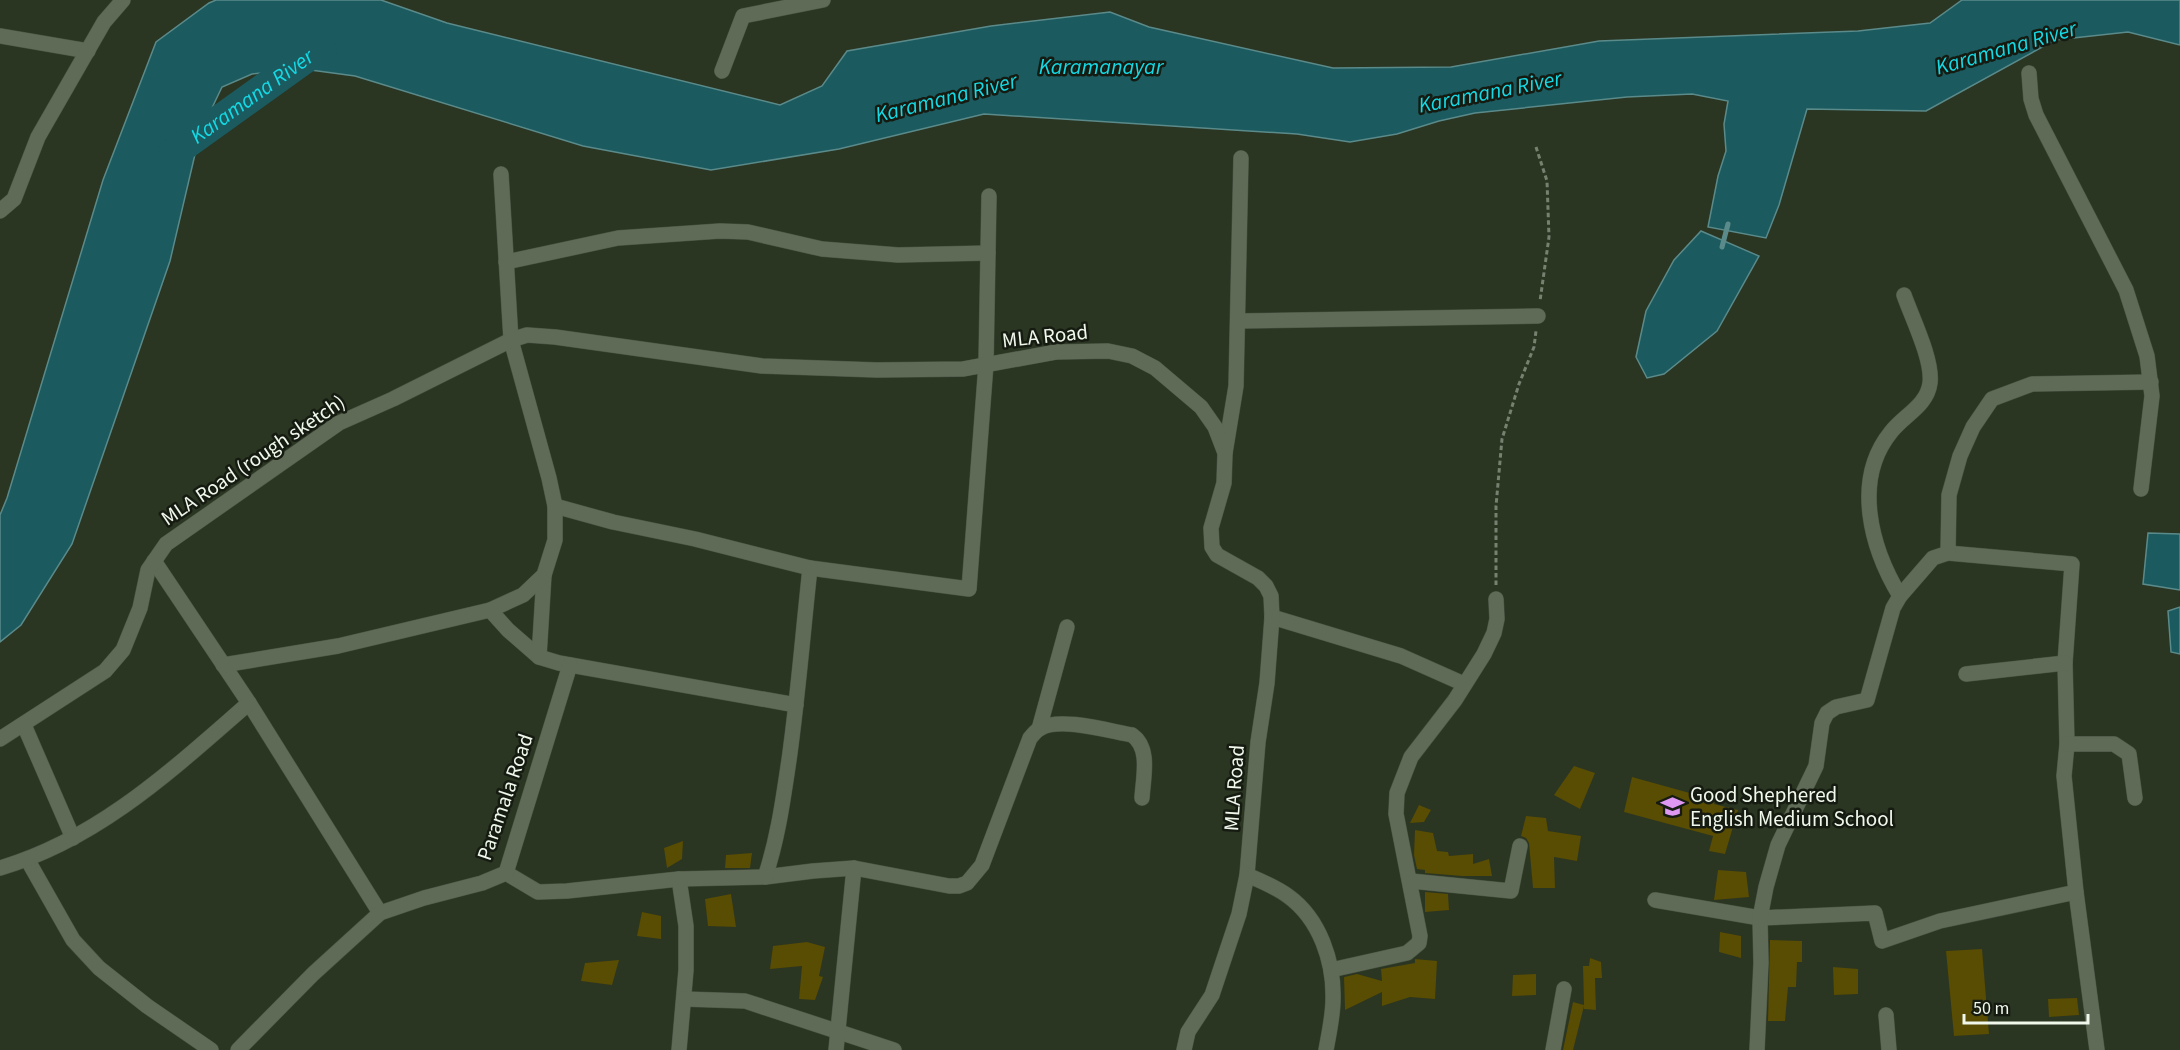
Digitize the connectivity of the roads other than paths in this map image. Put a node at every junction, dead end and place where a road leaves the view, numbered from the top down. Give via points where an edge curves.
1 (123, 0) edge
2 (823, 0) edge
3 (0, 36) edge
4 (88, 51) junction
5 (722, 71) dead end
6 (2029, 73) dead end
7 (1241, 158) dead end
8 (501, 174) dead end
9 (989, 196) dead end
10 (0, 211) edge
11 (988, 254) junction
12 (506, 262) junction
13 (1904, 295) dead end
14 (1538, 316) road end
15 (1238, 321) junction
16 (511, 340) junction
17 (986, 364) junction
18 (443, 373) joint
19 (2151, 382) junction
20 (1226, 453) junction
21 (2141, 489) dead end
22 (555, 506) junction
23 (1948, 553) junction
24 (154, 561) junction
25 (810, 568) junction
26 (544, 575) junction
27 (1900, 596) junction
28 (1496, 599) road end
29 (490, 610) junction
30 (1272, 617) junction
31 (1067, 627) dead end
32 (539, 657) junction
33 (2065, 663) junction
34 (223, 665) junction
35 (570, 665) junction
36 (1966, 674) dead end
37 (1464, 684) junction
38 (249, 703) junction
39 (796, 705) junction
40 (24, 725) junction
41 (1039, 729) junction
42 (0, 739) edge
43 (2067, 744) junction
44 (1142, 798) dead end
45 (2135, 798) dead end
46 (74, 838) junction
47 (1520, 846) dead end
48 (27, 859) junction
49 (0, 868) edge
50 (854, 868) junction
51 (506, 873) junction
52 (1247, 875) junction
53 (765, 877) junction
54 (679, 879) junction
55 (1411, 881) junction
56 (2076, 892) junction
57 (1655, 900) dead end
58 (380, 913) junction
59 (1760, 918) junction
60 (1331, 970) junction
61 (1564, 989) dead end
62 (684, 999) junction
63 (1886, 1015) dead end
64 (837, 1030) junction
65 (211, 1050) edge
66 (238, 1050) edge
67 (679, 1050) edge
68 (836, 1050) edge
69 (894, 1050) edge
70 (1184, 1050) edge
71 (1326, 1050) edge
72 (1553, 1050) edge
73 (1757, 1050) edge
74 (1889, 1050) edge
75 (2097, 1050) edge

1 - 4 street via 104,22
2 - 5 street via 743,16
3 - 4 street
4 - 10 street via 38,136 14,199
6 - 19 street via 2036,115 2126,290
7 - 15 street
8 - 12 street
9 - 11 street
11 - 12 street via 898,255 822,249 748,232 720,231 618,238
11 - 17 street
12 - 16 street
13 - 27 street via 1930,367 1930,385 1920,404 1891,431 1878,453 1871,469 1869,490 1870,520 1879,553
14 - 15 street
15 - 20 street via 1236,386
16 - 17 street, MLA Road via 526,335 555,337 762,366 877,370 963,369
16 - 18 street, MLA Road
16 - 22 street
17 - 20 street, MLA Road via 1056,352 1108,351 1132,356 1155,368 1201,407
17 - 25 street via 969,589
18 - 24 street, MLA Road (rough sketch) via 339,423 166,544
19 - 21 street via 2151,417
19 - 23 street via 2032,384 1992,399 1973,427 1948,495
20 - 30 street, MLA Road via 1224,483 1211,528 1212,547 1217,555 1266,586 1271,596
22 - 25 street
22 - 26 street via 555,540
23 - 27 street via 1933,558
23 - 33 street via 2072,564
24 - 34 street
24 - 40 street, MLA Road (rough sketch) via 123,650 105,671
25 - 39 street
26 - 29 street via 523,595
26 - 32 street
27 - 59 street via 1893,608 1867,700 1836,707 1822,723 1816,766 1778,845
28 - 37 street via 1494,633
29 - 32 street
29 - 34 street via 338,645
30 - 37 street via 1401,656
30 - 52 street, MLA Road
31 - 41 street
32 - 35 street
33 - 36 street
33 - 43 street
34 - 38 street
35 - 39 street
35 - 51 street, Paramala Road
37 - 55 street via 1411,757 1397,793 1396,814
38 - 46 street via 156,784
38 - 58 street
39 - 53 street via 775,846
40 - 42 street, MLA Road (rough sketch)
40 - 46 street
41 - 44 street via 1070,725 1132,735 1141,745 1144,757
41 - 50 street via 1030,738 982,865 966,883 949,886
43 - 45 street via 2114,744 2129,754
43 - 56 street via 2064,776
46 - 48 street
47 - 55 street via 1511,891
48 - 49 street
48 - 65 street via 73,940 99,968
50 - 53 street
50 - 64 street
51 - 54 street via 538,892
51 - 58 street, Paramala Road
52 - 60 street via 1289,897 1304,910 1317,929
52 - 70 street, MLA Road via 1239,914 1212,995 1188,1032
53 - 54 street
54 - 62 street via 686,926
55 - 60 street via 1419,944 1407,953
56 - 59 street via 1940,921 1882,941 1875,913
56 - 75 street
57 - 59 street
58 - 66 street, Paramala Road
59 - 73 street
60 - 71 street via 1333,1000
61 - 72 street
62 - 64 street via 745,1001
62 - 67 street
63 - 74 street
64 - 68 street
64 - 69 street

